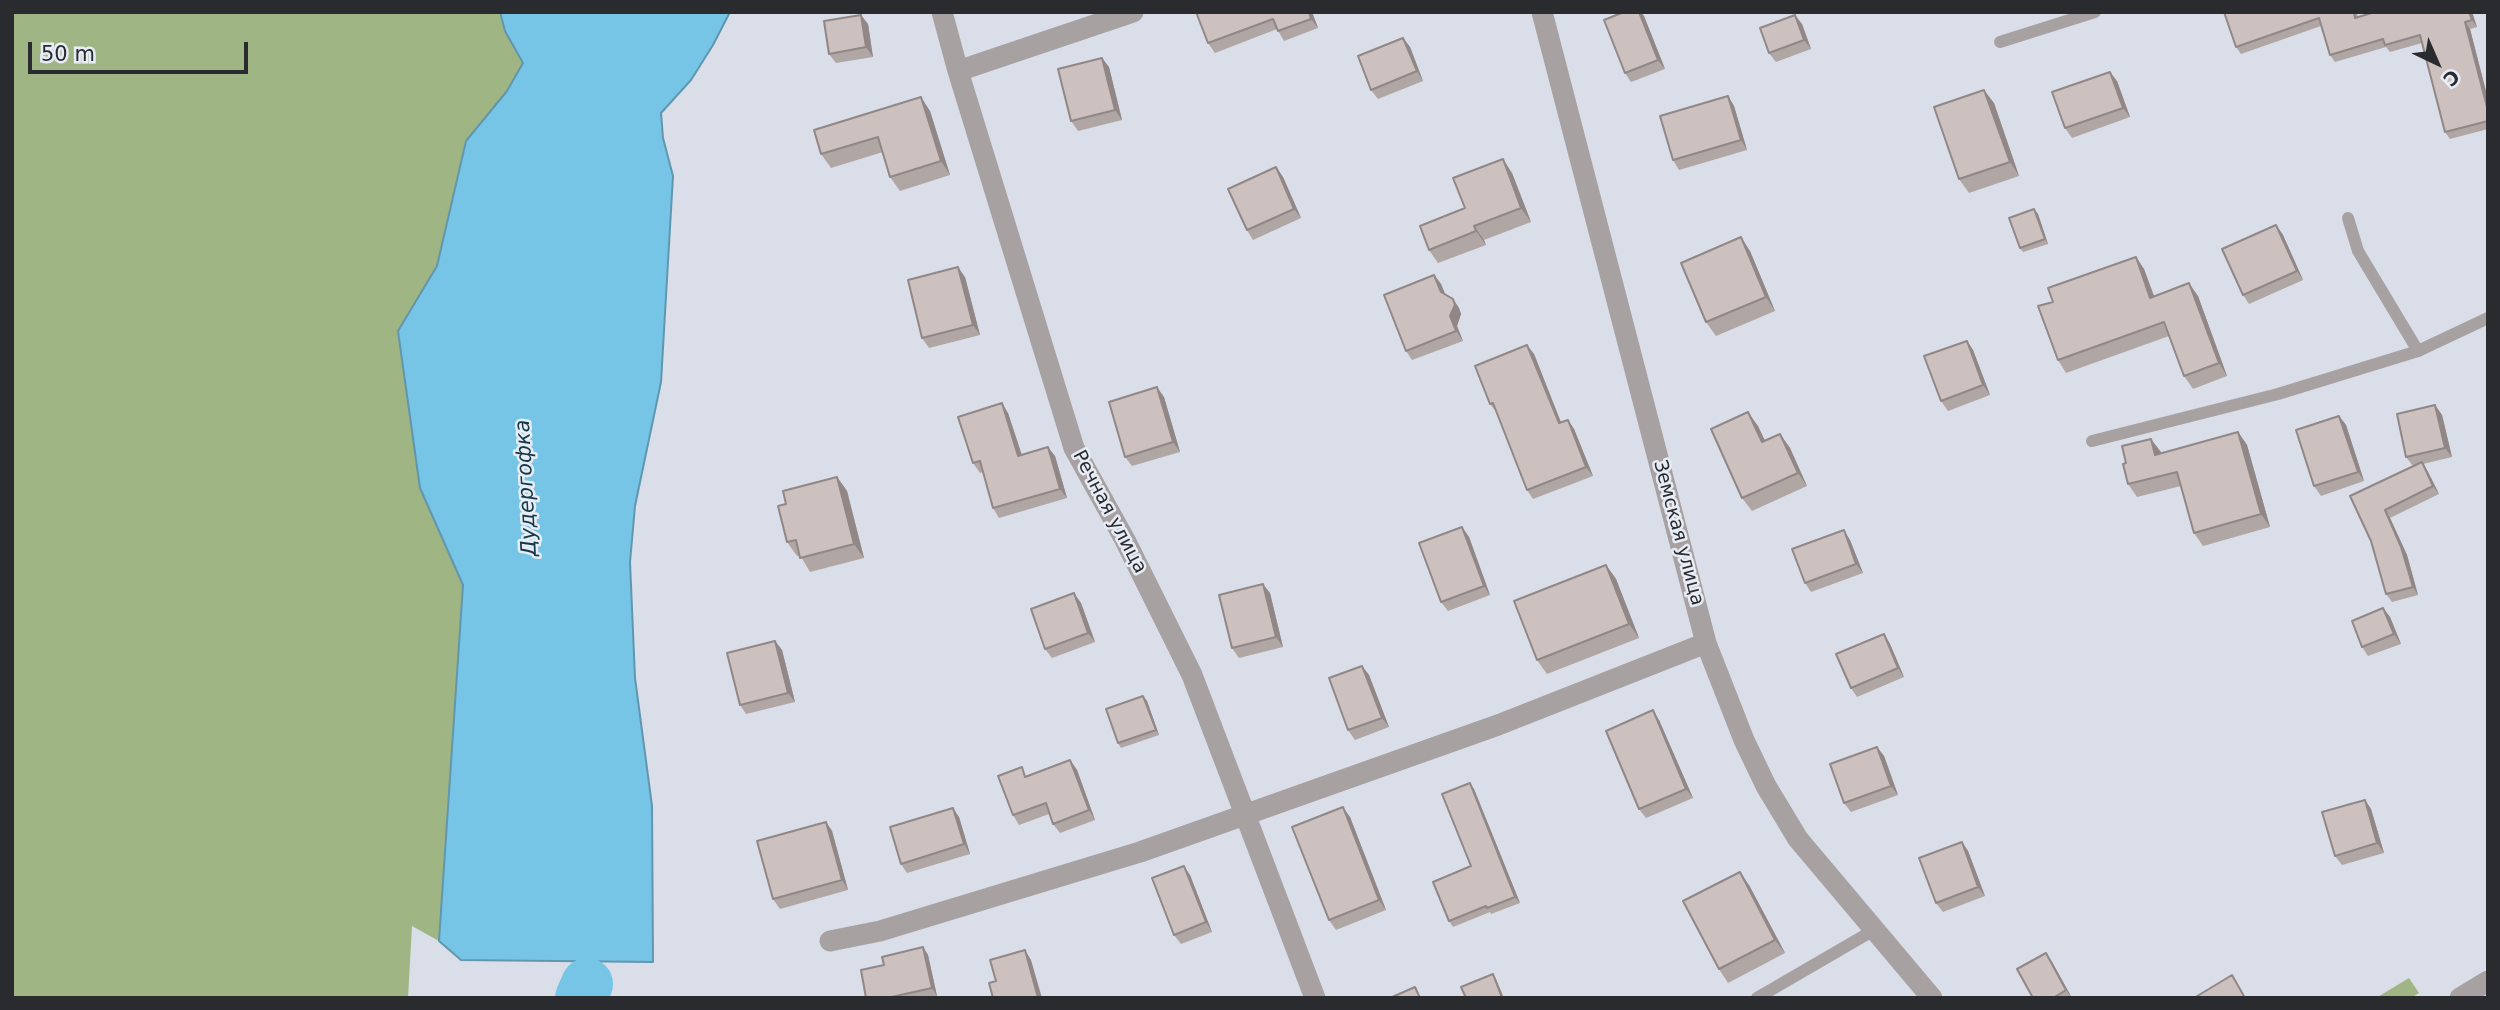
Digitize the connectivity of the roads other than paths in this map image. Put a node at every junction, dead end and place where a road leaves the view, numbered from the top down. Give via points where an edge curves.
1 (942, 12) edge
2 (1133, 12) edge
3 (1542, 12) edge
4 (2095, 12) edge
5 (2000, 42) dead end
6 (958, 71) junction
7 (2348, 218) dead end
8 (2488, 318) edge
9 (2418, 351) junction
10 (2092, 441) dead end
11 (1706, 643) junction
12 (1245, 814) junction
13 (1874, 930) junction
14 (830, 941) dead end
15 (2488, 981) edge
16 (1315, 998) edge
17 (1757, 998) edge
18 (1932, 998) edge
19 (2460, 998) edge

1 - 6 street, Речная улица
2 - 6 street
3 - 11 street, Земская улица
4 - 5 lane
6 - 12 street, Речная улица via 1074,448 1192,675
7 - 9 lane via 2358,251
8 - 9 lane
9 - 10 lane via 2278,394
11 - 12 street via 1497,725
11 - 13 street, Земская улица via 1766,786 1798,839
12 - 14 street via 1039,884 880,931
12 - 16 street, Речная улица
13 - 17 lane
13 - 18 street, Земская улица
15 - 19 street

